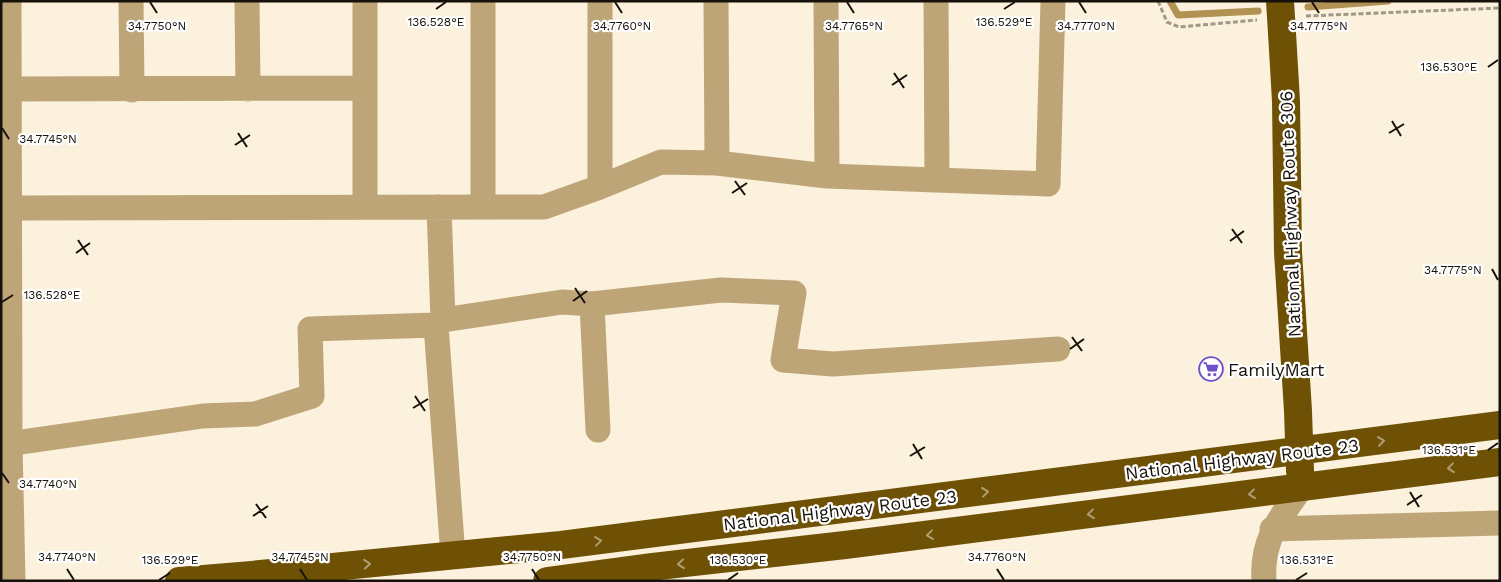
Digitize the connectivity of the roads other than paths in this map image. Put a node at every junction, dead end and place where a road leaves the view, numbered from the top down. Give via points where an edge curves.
1 (9, 1) edge
2 (131, 1) edge
3 (247, 1) edge
4 (365, 1) edge
5 (482, 1) edge
6 (600, 1) edge
7 (716, 1) edge
8 (826, 1) edge
9 (936, 1) edge
10 (1054, 1) edge
11 (1286, 17) edge
12 (365, 88) junction
13 (10, 89) junction
14 (248, 89) junction
15 (132, 90) junction
16 (717, 163) junction
17 (827, 176) junction
18 (937, 180) junction
19 (600, 187) junction
20 (365, 207) junction
21 (439, 207) junction
22 (483, 207) junction
23 (9, 208) junction
24 (592, 304) junction
25 (440, 322) junction
26 (1058, 349) dead end
27 (1500, 426) edge
28 (598, 430) dead end
29 (5, 444) edge
30 (1298, 452) junction
31 (1500, 462) edge
32 (1300, 488) junction
33 (1500, 523) edge
34 (1272, 529) junction
35 (454, 556) junction
36 (651, 574) edge
37 (13, 581) edge
38 (179, 581) edge
39 (547, 581) edge
40 (1264, 581) edge

1 - 13 street
2 - 15 street
3 - 14 street
4 - 12 street
5 - 22 street
6 - 19 street
7 - 16 street
8 - 17 street
9 - 18 street
10 - 18 street via 1048,184
11 - 30 highway, National Highway Route 306 via 1288,252
12 - 14 street
12 - 20 street
13 - 15 street
13 - 23 street
14 - 15 street
16 - 17 street
16 - 19 street via 661,162
17 - 18 street
19 - 22 street via 544,206
20 - 21 street
20 - 23 street
21 - 22 street
21 - 25 street
23 - 29 street
24 - 25 street via 562,302
24 - 26 street via 721,290 794,293 783,360 833,364
24 - 28 street
25 - 29 street via 310,329 312,396 255,414 203,416
25 - 35 street
30 -> 27 highway, National Highway Route 23
29 - 37 street
30 - 32 highway, National Highway Route 306
35 -> 30 highway, National Highway Route 23
31 -> 32 highway, National Highway Route 23
32 - 34 street
32 -> 36 highway, National Highway Route 23 via 845,545
33 - 34 street
34 - 40 street via 1262,564
38 -> 35 highway, National Highway Route 23
36 - 39 highway, National Highway Route 23

